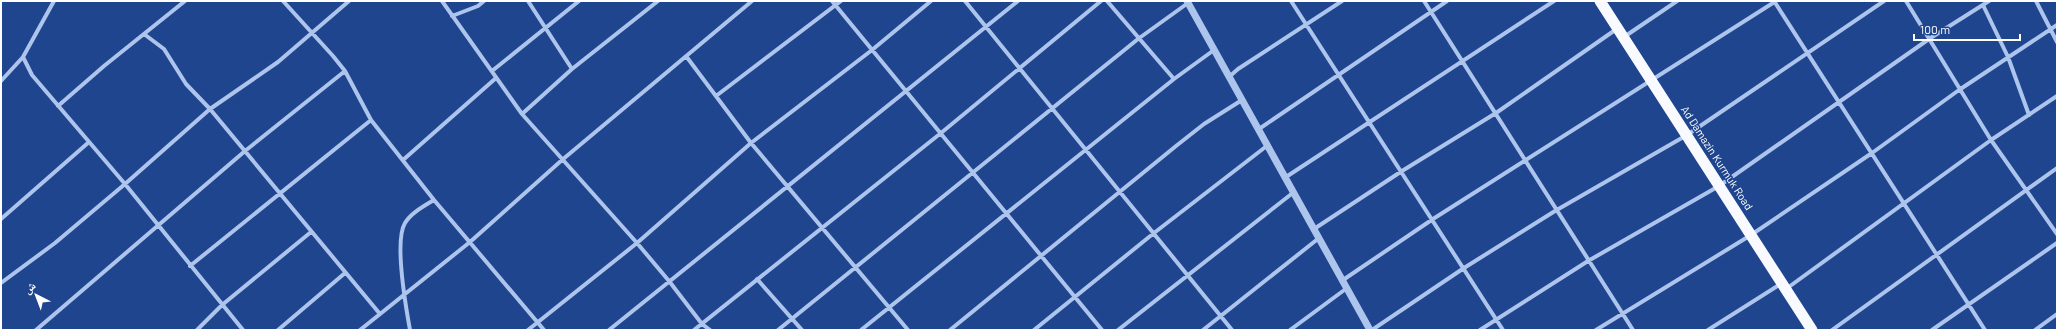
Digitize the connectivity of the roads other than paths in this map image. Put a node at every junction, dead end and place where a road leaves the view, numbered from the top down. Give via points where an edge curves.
1 (54, 1) edge
2 (185, 1) edge
3 (283, 1) edge
4 (349, 1) edge
5 (442, 1) edge
6 (484, 1) edge
7 (528, 1) edge
8 (579, 1) edge
9 (658, 1) edge
10 (752, 1) edge
11 (832, 1) edge
12 (841, 1) edge
13 (932, 1) edge
14 (965, 1) edge
15 (1018, 1) edge
16 (1101, 1) edge
17 (1107, 1) edge
18 (1290, 1) edge
19 (1342, 1) edge
20 (1424, 1) edge
21 (1447, 1) edge
22 (1554, 1) edge
23 (1600, 1) edge
24 (1676, 1) edge
25 (1775, 1) edge
26 (1884, 1) edge
27 (1906, 1) edge
28 (1989, 1) edge
29 (2036, 1) edge
30 (1187, 2) edge
31 (836, 5) junction
32 (1983, 5) junction
33 (1430, 11) junction
34 (452, 16) junction
35 (2057, 25) edge
36 (1306, 26) junction
37 (986, 27) junction
38 (547, 28) junction
39 (2051, 29) junction
40 (1621, 33) junction
41 (144, 34) junction
42 (312, 34) junction
43 (1138, 39) junction
44 (1930, 39) junction
45 (2057, 42) edge
46 (872, 50) junction
47 (1214, 50) junction
48 (1807, 53) junction
49 (686, 56) junction
50 (23, 57) junction
51 (2008, 57) junction
52 (1463, 60) junction
53 (1019, 68) junction
54 (572, 69) junction
55 (345, 71) junction
56 (492, 71) junction
57 (1337, 74) junction
58 (1229, 77) junction
59 (496, 78) junction
60 (1174, 79) junction
61 (1651, 80) junction
62 (1, 81) edge
63 (1959, 90) junction
64 (907, 91) junction
65 (716, 96) junction
66 (2057, 96) edge
67 (1242, 100) junction
68 (1839, 103) junction
69 (58, 106) junction
70 (210, 109) junction
71 (1052, 109) junction
72 (1496, 113) junction
73 (522, 114) junction
74 (2029, 115) junction
75 (371, 120) junction
76 (1369, 122) junction
77 (1259, 129) junction
78 (941, 133) junction
79 (1688, 135) junction
80 (1991, 140) junction
81 (89, 142) junction
82 (751, 143) junction
83 (1268, 145) junction
84 (1086, 150) junction
85 (245, 151) junction
86 (1872, 153) junction
87 (403, 160) junction
88 (562, 160) junction
89 (1525, 162) junction
90 (2057, 168) edge
91 (1402, 171) junction
92 (974, 173) junction
93 (1286, 177) junction
94 (125, 184) junction
95 (788, 186) junction
96 (1719, 186) junction
97 (2026, 191) junction
98 (1120, 192) junction
99 (1294, 192) junction
100 (280, 194) junction
101 (434, 200) junction
102 (1903, 204) junction
103 (1556, 211) junction
104 (1007, 214) junction
105 (1, 219) edge
106 (1433, 219) junction
107 (158, 226) junction
108 (822, 227) junction
109 (1314, 230) junction
110 (311, 232) junction
111 (1154, 233) junction
112 (2057, 234) edge
113 (1751, 235) junction
114 (1319, 238) junction
115 (470, 242) junction
116 (637, 243) junction
117 (2057, 243) edge
118 (1936, 255) junction
119 (1042, 256) junction
120 (1588, 261) junction
121 (190, 266) junction
122 (856, 268) junction
123 (1464, 268) junction
124 (345, 273) junction
125 (1187, 274) junction
126 (758, 279) junction
127 (669, 280) junction
128 (1343, 280) junction
129 (1, 283) edge
130 (1784, 286) junction
131 (1347, 288) junction
132 (404, 294) junction
133 (1076, 296) junction
134 (222, 305) junction
135 (1969, 306) junction
136 (888, 307) junction
137 (380, 314) junction
138 (1622, 314) junction
139 (2057, 314) edge
140 (1220, 315) junction
141 (792, 319) junction
142 (1496, 319) junction
143 (537, 322) junction
144 (702, 324) junction
145 (36, 330) edge
146 (197, 330) edge
147 (243, 330) edge
148 (278, 330) edge
149 (360, 330) edge
150 (410, 330) edge
151 (528, 330) edge
152 (544, 330) edge
153 (609, 330) edge
154 (694, 330) edge
155 (710, 330) edge
156 (778, 330) edge
157 (802, 330) edge
158 (861, 330) edge
159 (908, 330) edge
160 (950, 330) edge
161 (1034, 330) edge
162 (1102, 330) edge
163 (1118, 330) edge
164 (1202, 330) edge
165 (1232, 330) edge
166 (1290, 330) edge
167 (1371, 330) edge
168 (1480, 330) edge
169 (1503, 330) edge
170 (1596, 330) edge
171 (1633, 330) edge
172 (1708, 330) edge
173 (1812, 330) edge
174 (1832, 330) edge
175 (1932, 330) edge
176 (1985, 330) edge
177 (2035, 330) edge

1 - 50 street
2 - 41 street
3 - 42 street
4 - 42 street
5 - 34 street
6 - 34 street
7 - 38 street
8 - 38 street
9 - 54 street
10 - 49 street
11 - 31 street
12 - 31 street
13 - 46 street
14 - 37 street
15 - 37 street
16 - 53 street
17 - 43 street
18 - 36 street
19 - 36 street
20 - 33 street
21 - 33 street
22 - 52 street
23 - 40 highway, Ad Damazin Kurmuk Road
24 - 40 street
25 - 48 street
25 - 61 street
26 - 48 street
27 - 44 street
28 - 32 street
29 - 39 street
30 - 43 street
30 - 47 street
31 - 46 street
31 - 65 street
32 - 44 street
32 - 51 street
33 - 52 street
33 - 57 street
34 - 56 street
35 - 39 street
36 - 57 street
36 - 58 street
37 - 53 street
37 - 64 street
38 - 54 street
38 - 56 street
39 - 45 street
39 - 51 street
40 - 61 highway, Ad Damazin Kurmuk Road
40 - 72 street
41 - 69 street
41 - 70 street via 164,49 186,84
42 - 55 street
42 - 70 street via 278,62
43 - 60 street
43 - 71 street
44 - 63 street
44 - 68 street
46 - 64 street
46 - 82 street
47 - 58 street
47 - 60 street
48 - 68 street
48 - 79 street
49 - 65 street
49 - 88 street
50 - 62 street
50 - 69 street via 32,75
51 - 63 street
51 - 74 street
52 - 72 street
52 - 76 street
53 - 71 street
53 - 78 street
54 - 73 street
55 - 75 street
55 - 85 street
56 - 59 street
57 - 76 street
57 - 77 street
58 - 67 street
59 - 73 street
59 - 87 street
60 - 84 street
61 - 79 highway, Ad Damazin Kurmuk Road
61 - 89 street
63 - 80 street
63 - 86 street
64 - 78 street
64 - 95 street
65 - 82 street
66 - 74 street
67 - 77 street
67 - 98 street via 1204,124
68 - 86 street
68 - 96 street
69 - 81 street
70 - 85 street
70 - 94 street
71 - 84 street
71 - 92 street
72 - 89 street
72 - 91 street
73 - 88 street
74 - 80 street
75 - 87 street
75 - 100 street
76 - 91 street
76 - 93 street
77 - 83 street
78 - 92 street
78 - 108 street
79 - 96 highway, Ad Damazin Kurmuk Road
79 - 103 street
80 - 97 street
80 - 102 street
81 - 94 street
81 - 105 street
82 - 95 street
82 - 116 street
83 - 93 street
83 - 111 street
84 - 98 street
84 - 104 street
85 - 100 street
85 - 107 street
86 - 102 street
86 - 113 street
87 - 101 street
88 - 115 street
88 - 116 street
89 - 103 street
89 - 106 street
90 - 97 street
91 - 106 street
91 - 109 street
92 - 104 street
92 - 122 street
93 - 99 street
94 - 107 street
94 - 129 street via 55,243
95 - 108 street
95 - 127 street
96 - 113 highway, Ad Damazin Kurmuk Road
96 - 120 street
97 - 112 street
97 - 118 street
98 - 111 street
98 - 119 street
99 - 109 street
99 - 125 street
100 - 110 street
100 - 121 street
101 - 115 street
101 - 132 street via 414,213 405,222 400,233
102 - 118 street
102 - 130 street
103 - 120 street
103 - 123 street
104 - 119 street
104 - 136 street
106 - 123 street
106 - 128 street
107 - 121 street
107 - 145 street
108 - 122 street
108 - 126 street
109 - 114 street
110 - 124 street
110 - 134 street
111 - 125 street
111 - 133 street
113 - 130 highway, Ad Damazin Kurmuk Road
113 - 138 street
114 - 128 street
114 - 140 street
115 - 132 street
115 - 143 street
116 - 127 street
116 - 143 street
117 - 135 street
118 - 135 street
118 - 174 street
119 - 133 street
119 - 160 street
120 - 138 street
120 - 142 street
121 - 134 street
122 - 136 street
122 - 141 street
123 - 142 street
123 - 167 street
124 - 137 street
124 - 148 street
125 - 140 street
125 - 163 street
126 - 141 street
126 - 144 street
127 - 144 street
127 - 153 street
128 - 131 street
130 - 172 street
130 - 173 highway, Ad Damazin Kurmuk Road
131 - 166 street
131 - 167 street
132 - 137 street
132 - 150 street
133 - 161 street
133 - 162 street
134 - 146 street
134 - 147 street
135 - 175 street
135 - 176 street
136 - 158 street
136 - 159 street
137 - 149 street
138 - 170 street
138 - 171 street
139 - 177 street
140 - 164 street
140 - 165 street
141 - 156 street
141 - 157 street
142 - 168 street
142 - 169 street
143 - 151 street
143 - 152 street
144 - 154 street
144 - 155 street

